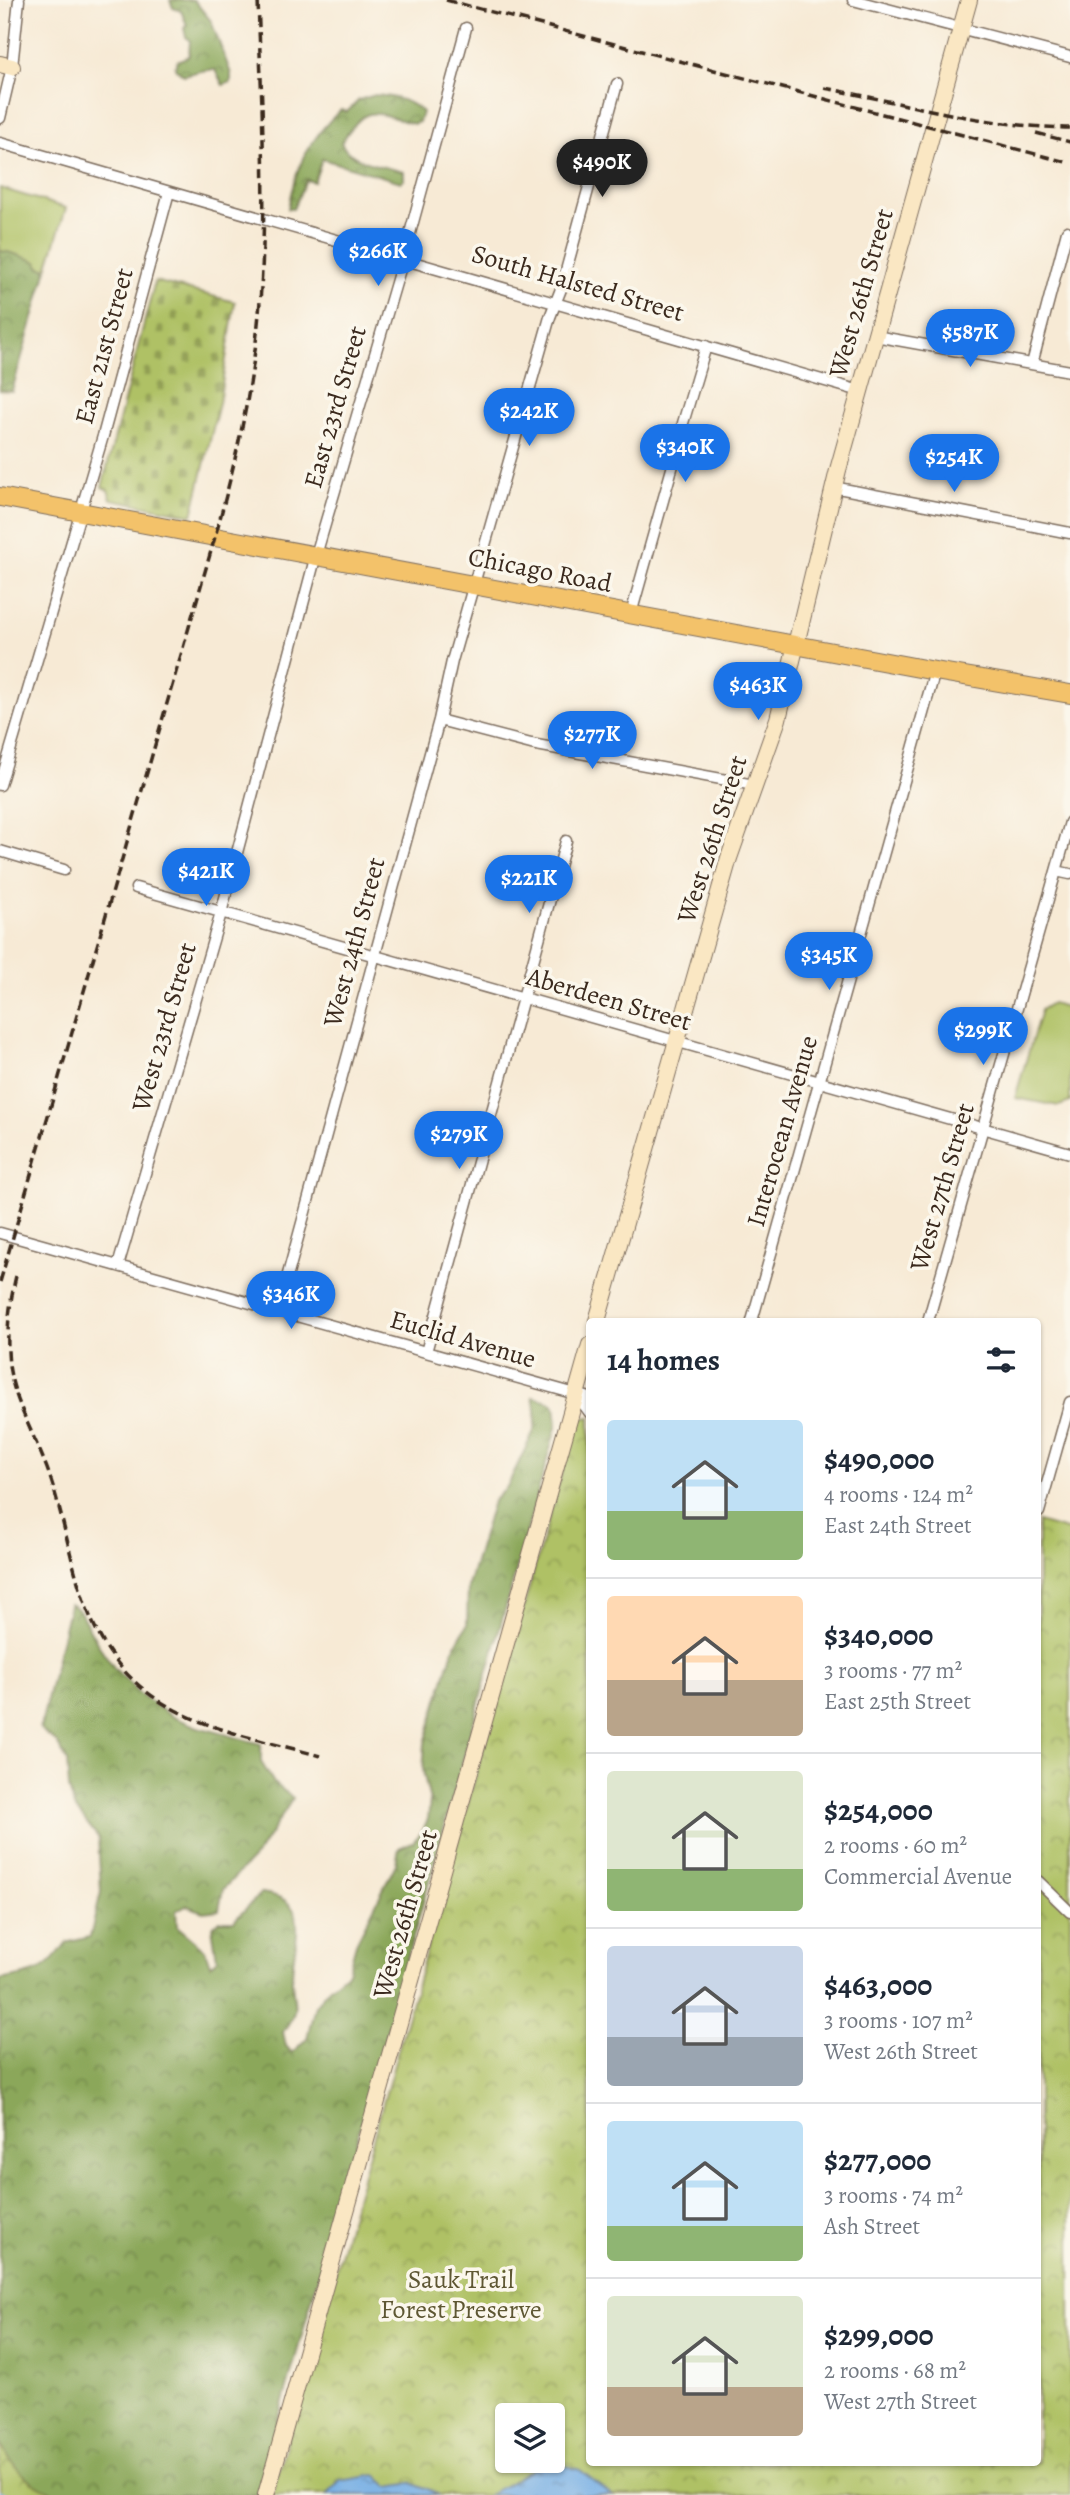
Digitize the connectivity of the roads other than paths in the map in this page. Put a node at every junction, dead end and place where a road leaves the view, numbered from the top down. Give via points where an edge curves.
1 (19, 0) edge
2 (853, 0) edge
3 (970, 0) edge
4 (466, 28) dead end
5 (961, 29) junction
6 (1070, 57) edge
7 (6, 65) edge
8 (617, 84) dead end
9 (0, 118) edge
10 (0, 143) edge
11 (169, 192) junction
12 (1067, 231) dead end
13 (403, 259) junction
14 (556, 303) junction
15 (875, 336) junction
16 (706, 346) junction
17 (1032, 364) junction
18 (1070, 371) edge
19 (860, 391) junction
20 (833, 488) junction
21 (0, 497) edge
22 (81, 512) junction
23 (1070, 533) edge
24 (316, 555) junction
25 (474, 584) junction
26 (631, 614) junction
27 (797, 645) junction
28 (935, 671) junction
29 (1070, 694) edge
30 (439, 720) junction
31 (0, 785) edge
32 (754, 785) junction
33 (1070, 822) edge
34 (566, 841) dead end
35 (0, 851) edge
36 (64, 870) dead end
37 (1056, 870) junction
38 (1070, 874) edge
39 (136, 888) dead end
40 (221, 913) junction
41 (373, 956) junction
42 (523, 998) junction
43 (676, 1042) junction
44 (820, 1082) junction
45 (982, 1128) junction
46 (1070, 1153) edge
47 (0, 1233) edge
48 (118, 1266) junction
49 (278, 1311) junction
50 (598, 1318) edge
51 (753, 1318) edge
52 (929, 1318) edge
53 (426, 1352) junction
54 (586, 1374) edge
55 (583, 1396) edge
56 (1070, 1402) edge
57 (1041, 1505) edge
58 (1041, 1884) edge
59 (1070, 1912) edge
60 (266, 2495) edge

1 - 7 street
2 - 5 street
3 - 5 street, West 26th Street
4 - 13 street, East 23rd Street
5 - 6 street
5 - 15 street, West 26th Street
7 - 9 street
8 - 14 street, West 24th Street
10 - 11 street, South Halsted Street
11 - 13 street, South Halsted Street
11 - 22 street, East 21st Street
12 - 17 street
13 - 14 street, South Halsted Street
13 - 24 street, East 23rd Street
14 - 16 street, South Halsted Street
14 - 25 street, West 24th Street
15 - 17 street
15 - 19 street, West 26th Street
16 - 19 street, South Halsted Street
16 - 26 street
17 - 18 street
19 - 20 street, West 26th Street
20 - 23 street
20 - 27 street, West 26th Street
21 - 22 main road, Chicago Road
22 - 24 main road, Chicago Road
22 - 31 street, East 21st Street
24 - 25 main road, Chicago Road
24 - 40 street, West 23rd Street
25 - 26 main road, Chicago Road
25 - 30 street, West 24th Street
26 - 27 main road, Chicago Road
27 - 28 main road, Chicago Road
27 - 32 street, West 26th Street via 778,719
28 - 29 main road, Chicago Road
28 - 44 street, Interocean Avenue
30 - 32 street via 531,744
30 - 41 street, West 24th Street
32 - 43 street, West 26th Street
33 - 37 street, West 27th Street
34 - 42 street
35 - 36 street
37 - 38 street
37 - 45 street, West 27th Street
39 - 40 street, Aberdeen Street
40 - 41 street, Aberdeen Street
40 - 48 street, West 23rd Street
41 - 42 street, Aberdeen Street
41 - 49 street, West 24th Street
42 - 43 street, Aberdeen Street
42 - 53 street
43 - 44 street, Aberdeen Street
43 - 50 street, West 26th Street
44 - 45 street, Aberdeen Street
44 - 51 street, Interocean Avenue
45 - 46 street, Aberdeen Street
45 - 52 street, West 27th Street
47 - 48 street, Euclid Avenue
48 - 49 street, Euclid Avenue
49 - 53 street, Euclid Avenue
53 - 55 street, Euclid Avenue
54 - 55 street, West 26th Street
55 - 60 street, West 26th Street
56 - 57 street
58 - 59 street

